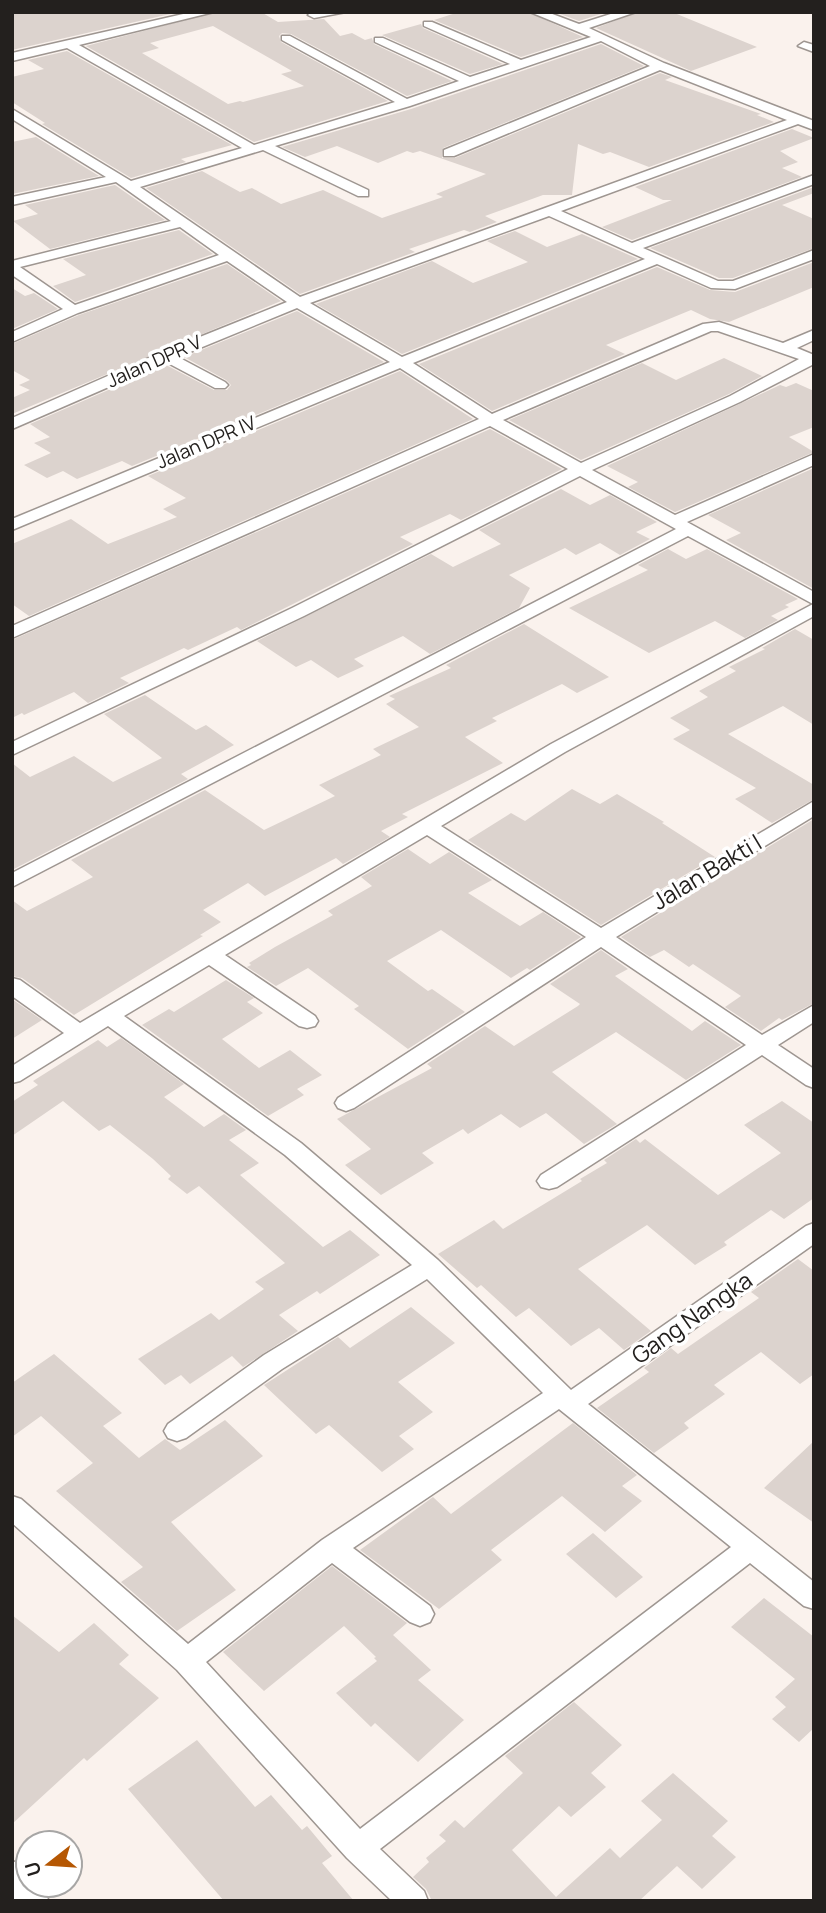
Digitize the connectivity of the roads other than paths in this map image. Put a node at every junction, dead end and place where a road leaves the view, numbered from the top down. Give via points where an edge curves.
1 (208, 12) edge
2 (340, 12) edge
3 (536, 12) edge
4 (630, 12) edge
5 (314, 15) dead end
6 (428, 24) dead end
7 (578, 28) junction
8 (601, 37) junction
9 (286, 38) dead end
10 (379, 40) dead end
11 (69, 44) junction
12 (12, 57) edge
13 (522, 65) junction
14 (660, 66) junction
15 (470, 82) junction
16 (406, 103) junction
17 (12, 113) edge
18 (798, 120) junction
19 (814, 126) edge
20 (258, 148) junction
21 (449, 153) dead end
22 (814, 179) edge
23 (124, 182) junction
24 (362, 193) dead end
25 (12, 201) edge
26 (549, 211) junction
27 (181, 223) junction
28 (630, 248) junction
29 (814, 254) edge
30 (229, 256) junction
31 (654, 260) junction
32 (12, 266) edge
33 (299, 303) junction
34 (72, 310) junction
35 (814, 334) edge
36 (12, 338) edge
37 (785, 349) junction
38 (165, 356) junction
39 (813, 359) edge
40 (401, 362) junction
41 (219, 385) dead end
42 (491, 420) junction
43 (12, 424) edge
44 (814, 459) edge
45 (582, 470) junction
46 (12, 525) edge
47 (682, 525) junction
48 (814, 599) edge
49 (814, 609) edge
50 (12, 633) edge
51 (12, 749) edge
52 (814, 807) edge
53 (428, 827) junction
54 (12, 881) edge
55 (601, 937) junction
56 (211, 956) junction
57 (12, 985) edge
58 (814, 1012) edge
59 (109, 1016) junction
60 (307, 1021) dead end
61 (79, 1033) junction
62 (764, 1046) junction
63 (12, 1076) edge
64 (814, 1080) edge
65 (346, 1103) dead end
66 (549, 1181) dead end
67 (814, 1232) edge
68 (429, 1266) junction
69 (565, 1399) junction
70 (177, 1431) dead end
71 (12, 1507) edge
72 (752, 1546) junction
73 (332, 1548) junction
74 (814, 1598) edge
75 (420, 1614) dead end
76 (187, 1661) junction
77 (358, 1848) junction
78 (12, 1875) edge
79 (34, 1901) edge
80 (413, 1901) edge

1 - 11 street
2 - 5 street
3 - 7 street
4 - 7 street
6 - 13 street
7 - 8 street
8 - 13 street
8 - 14 street
9 - 16 street
10 - 15 street
11 - 12 street
11 - 20 street
13 - 15 street
14 - 18 street
14 - 21 street
15 - 16 street
16 - 20 street
17 - 23 street
18 - 19 street
18 - 26 street, Jalan DPR V
20 - 23 street
20 - 24 street
22 - 28 street
23 - 25 street
23 - 27 street
26 - 28 street
26 - 33 street, Jalan DPR V
27 - 30 street
27 - 32 street
28 - 31 street
29 - 31 street via 723,286
30 - 33 street
30 - 34 street
31 - 40 street, Jalan DPR IV
32 - 34 street
33 - 38 street, Jalan DPR V
33 - 40 street
34 - 36 street
35 - 37 street
37 - 39 street
37 - 42 street via 711,326
38 - 41 street
38 - 43 street, Jalan DPR V
39 - 45 street
40 - 42 street
40 - 46 street, Jalan DPR IV
42 - 45 street
42 - 50 street
44 - 47 street
45 - 47 street
45 - 51 street
47 - 48 street
47 - 54 street
49 - 53 street via 626,709
52 - 55 street, Jalan Bakti I
53 - 55 street
53 - 56 street
55 - 62 street
55 - 65 street, Jalan Bakti I
56 - 59 street
56 - 60 street
57 - 61 street
58 - 62 street
59 - 61 street
59 - 68 street via 293,1149
61 - 63 street
62 - 64 street
62 - 66 street
67 - 69 street, Gang Nangka
68 - 69 street
68 - 70 street via 274,1362
69 - 72 street
69 - 73 street, Gang Nangka
71 - 76 street
72 - 74 street
72 - 77 street
73 - 75 street
73 - 76 street, Gang Nangka
76 - 77 street
77 - 80 street
78 - 79 street

